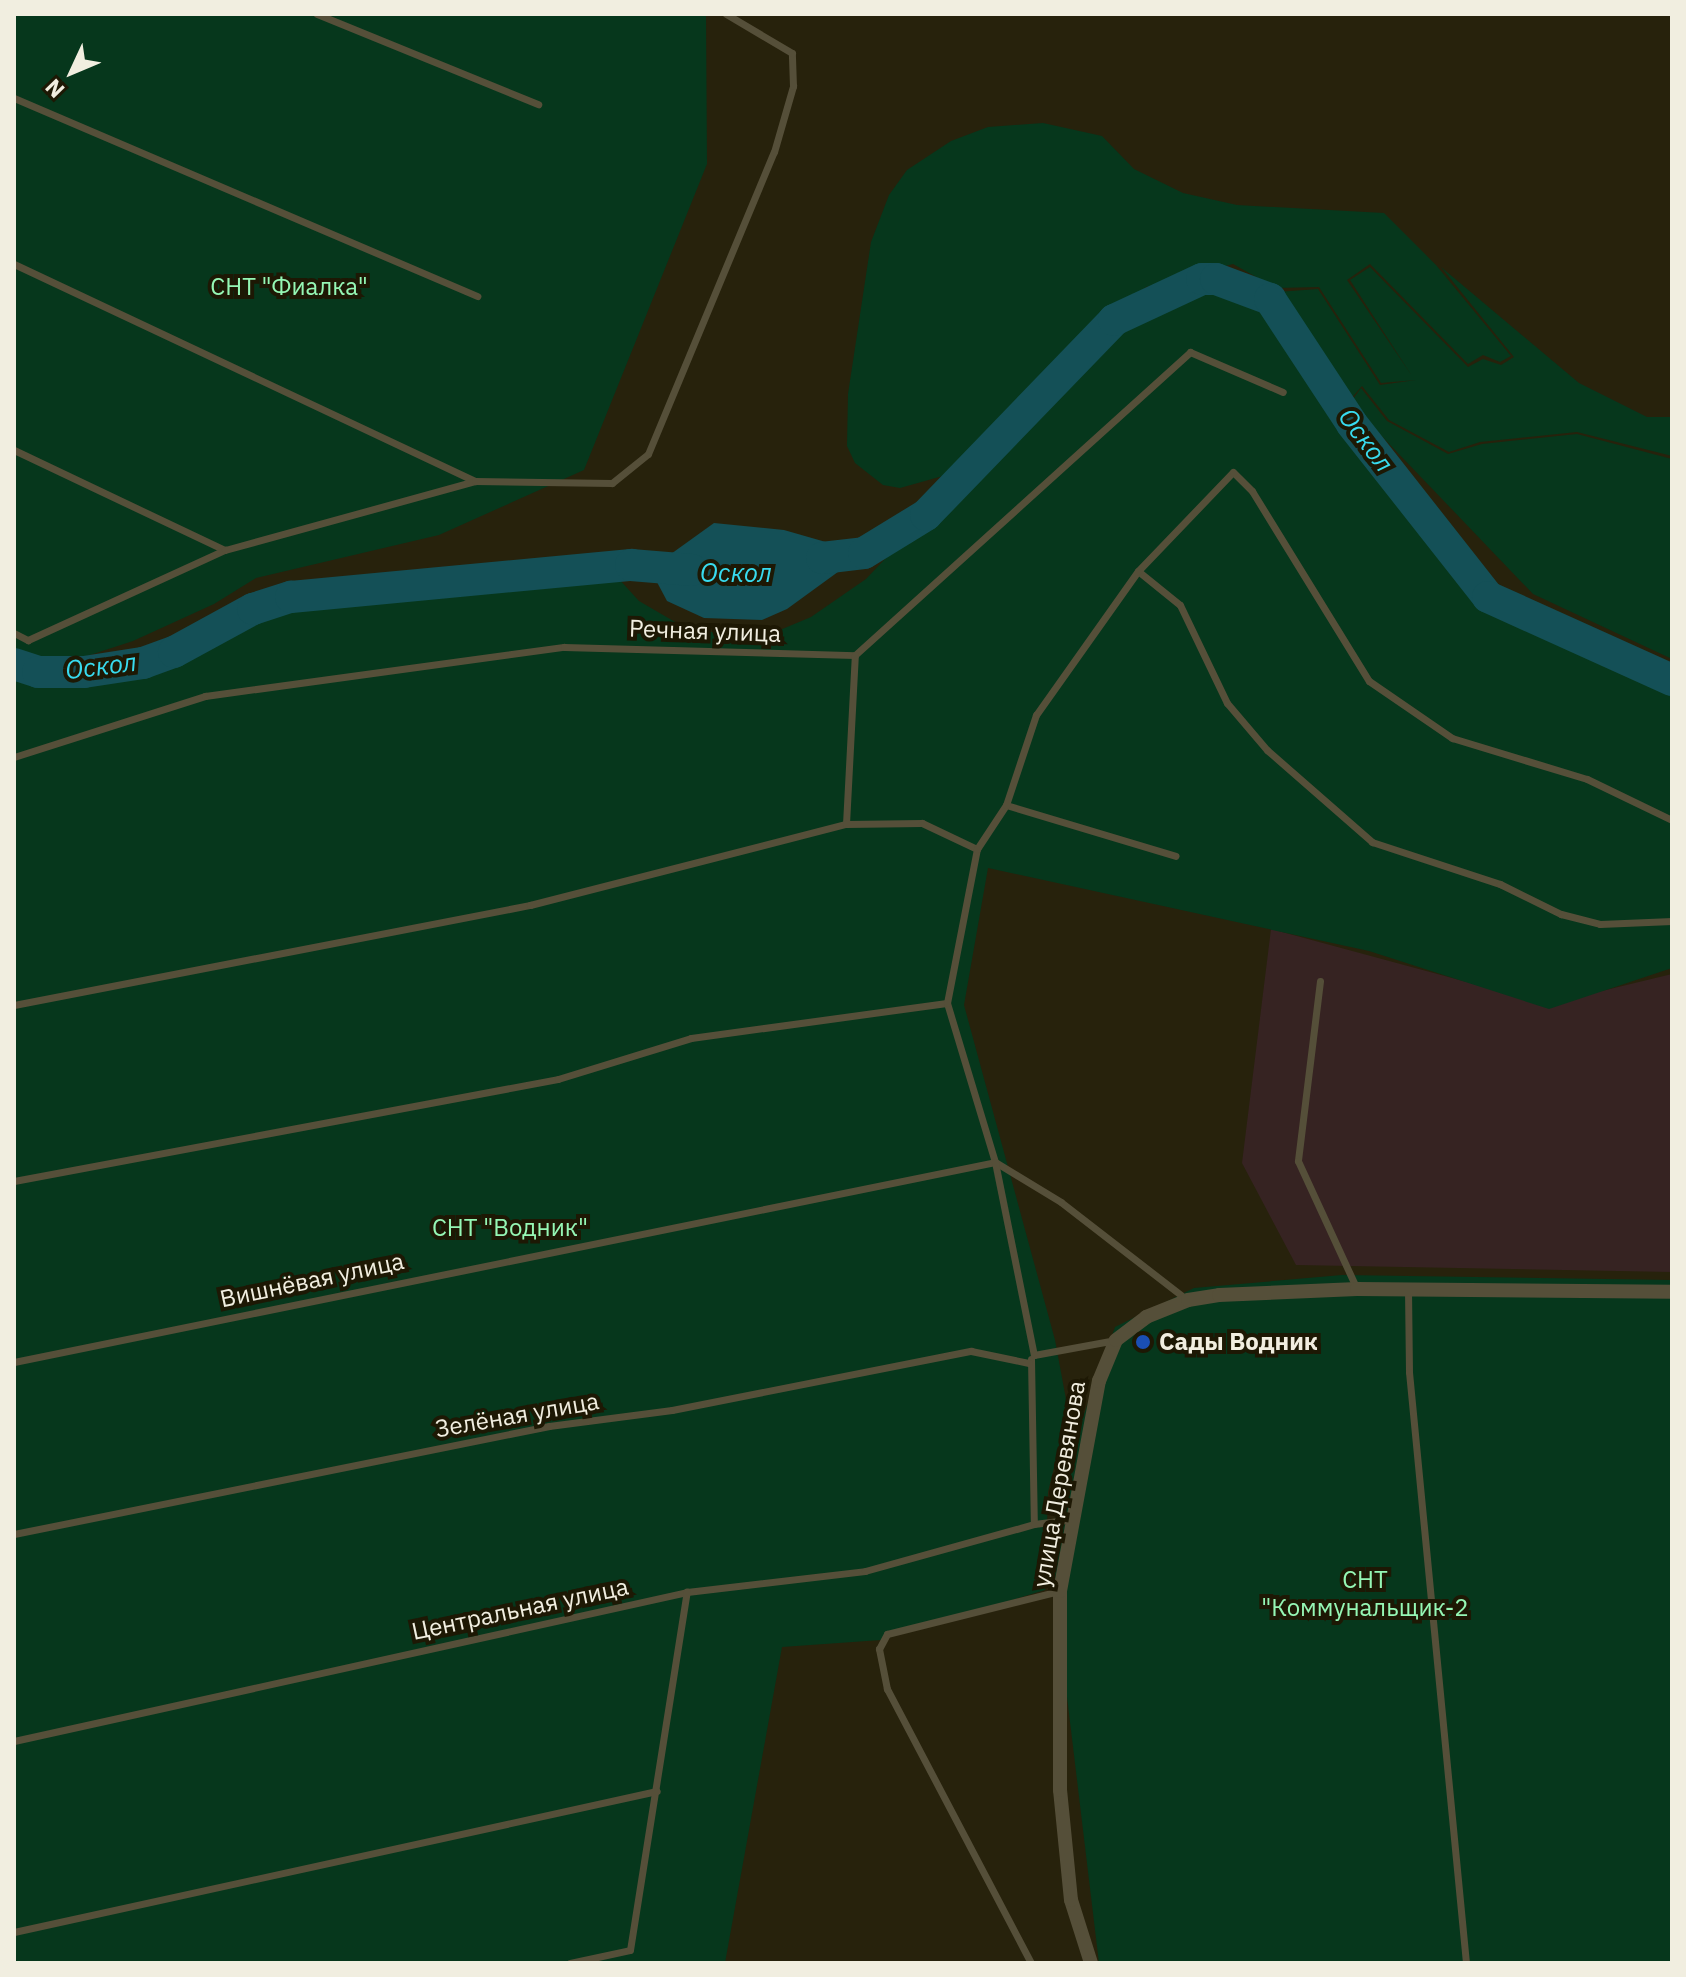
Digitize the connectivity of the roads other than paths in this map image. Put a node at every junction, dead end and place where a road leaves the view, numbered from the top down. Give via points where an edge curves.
1 (317, 14) edge
2 (726, 14) edge
3 (14, 98) edge
4 (538, 104) dead end
5 (14, 264) edge
6 (477, 296) dead end
7 (1283, 392) dead end
8 (14, 450) edge
9 (475, 481) junction
10 (225, 550) junction
11 (1138, 571) junction
12 (14, 633) edge
13 (855, 655) junction
14 (14, 757) edge
15 (1006, 805) junction
16 (1672, 820) edge
17 (846, 824) junction
18 (977, 849) junction
19 (1176, 856) dead end
20 (1672, 921) edge
21 (1320, 981) dead end
22 (947, 1003) junction
23 (14, 1005) edge
24 (995, 1162) junction
25 (14, 1181) edge
26 (1357, 1289) junction
27 (1408, 1290) junction
28 (1672, 1292) edge
29 (1188, 1300) junction
30 (1116, 1340) junction
31 (1034, 1355) junction
32 (14, 1362) edge
33 (1029, 1363) junction
34 (1069, 1520) junction
35 (1034, 1524) junction
36 (14, 1534) edge
37 (1060, 1591) junction
38 (687, 1592) junction
39 (14, 1741) edge
40 (657, 1791) junction
41 (14, 1932) edge
42 (570, 1963) edge
43 (1031, 1963) edge
44 (1091, 1963) edge
45 (1466, 1963) edge

1 - 4 lane
2 - 9 lane via 792,53 793,86 774,152 648,454 612,483
3 - 6 lane
5 - 9 lane
7 - 13 lane via 1190,352
8 - 10 lane
9 - 10 lane
10 - 12 lane via 28,640
11 - 15 lane via 1036,715
11 - 16 lane via 1233,472 1252,491 1369,681 1452,738 1587,779
11 - 20 lane via 1180,605 1227,703 1267,750 1372,842 1500,884 1561,914 1600,924
13 - 14 lane, Речная улица via 564,647 205,696
13 - 17 lane
15 - 18 lane
15 - 19 lane
17 - 18 lane via 922,823
17 - 23 lane via 530,905
18 - 22 lane
21 - 26 lane via 1298,1161
22 - 24 lane
22 - 25 lane via 691,1038 558,1079
24 - 29 lane via 1061,1202
24 - 31 lane
24 - 32 lane, Вишнёвая улица
26 - 27 street
26 - 29 street
27 - 28 street
27 - 45 lane via 1409,1372
29 - 30 street via 1146,1317
30 - 31 lane
30 - 34 street, улица Деревянова via 1099,1381
31 - 33 lane
33 - 35 lane
33 - 36 lane, Зелёная улица via 971,1351 672,1410 549,1426
34 - 35 lane, Центральная улица
34 - 37 street, улица Деревянова
35 - 38 lane, Центральная улица via 865,1571
37 - 43 lane via 887,1634 879,1649 887,1689
37 - 44 street, улица Деревянова via 1060,1790 1071,1900
38 - 39 lane, Центральная улица
38 - 40 lane
40 - 41 lane
40 - 42 lane via 630,1950

